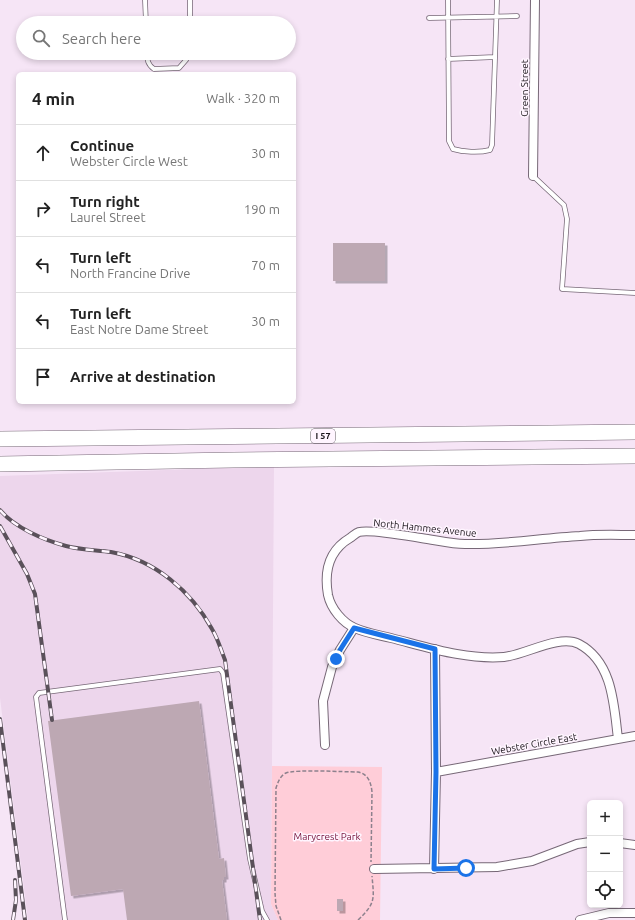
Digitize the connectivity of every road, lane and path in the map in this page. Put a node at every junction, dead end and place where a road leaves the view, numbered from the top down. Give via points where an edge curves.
1 (145, 0) edge
2 (190, 0) edge
3 (448, 0) edge
4 (497, 0) edge
5 (535, 0) edge
6 (146, 16) edge
7 (190, 16) edge
8 (496, 16) junction
9 (517, 16) dead end
10 (448, 17) junction
11 (429, 18) dead end
12 (495, 57) junction
13 (448, 59) junction
14 (147, 60) edge
15 (186, 60) edge
16 (533, 176) joint
17 (635, 293) edge
18 (635, 432) edge
19 (5, 439) edge
20 (635, 456) edge
21 (0, 464) edge
22 (635, 535) edge
23 (354, 628) junction
24 (435, 649) junction
25 (635, 736) edge
26 (618, 739) junction
27 (325, 744) dead end
28 (436, 772) junction
29 (587, 842) edge
30 (623, 843) edge
31 (635, 845) edge
32 (372, 868) junction
33 (434, 869) junction
34 (635, 913) edge
35 (65, 920) edge
36 (267, 920) edge
37 (281, 920) edge
38 (358, 920) edge
39 (580, 920) edge

1 - 6 lane
2 - 7 lane
3 - 10 lane
4 - 8 lane
5 - 16 street, Green Street
8 - 9 lane
8 - 10 lane
8 - 12 lane
10 - 11 lane
10 - 13 lane
12 - 13 lane
12 - 13 lane via 492,145 490,150 485,152 453,149 449,141
14 - 15 lane via 154,69 179,68
16 - 17 lane via 564,205 567,219 562,289
18 - 19 highway, I 57
20 - 21 highway
22 - 23 street, North Hammes Avenue via 582,535 463,544 380,532 360,532 344,541 333,552 327,568 330,603 339,616
23 - 24 street
23 - 27 street via 340,650 323,701
24 - 26 street via 473,656 504,656 549,644 578,644 591,653 601,665 608,681 614,702
24 - 28 street
25 - 26 street, Webster Circle East
26 - 28 street, Webster Circle East
28 - 33 street
29 - 33 street via 532,861 497,867
30 - 31 street
32 - 33 street
32 - 37 path via 372,792 366,776 358,772 286,774 277,782 276,788 275,893
32 - 38 path via 373,900
34 - 39 street via 609,913
35 - 36 lane via 36,697 39,693 220,669 223,672 250,859 262,911

